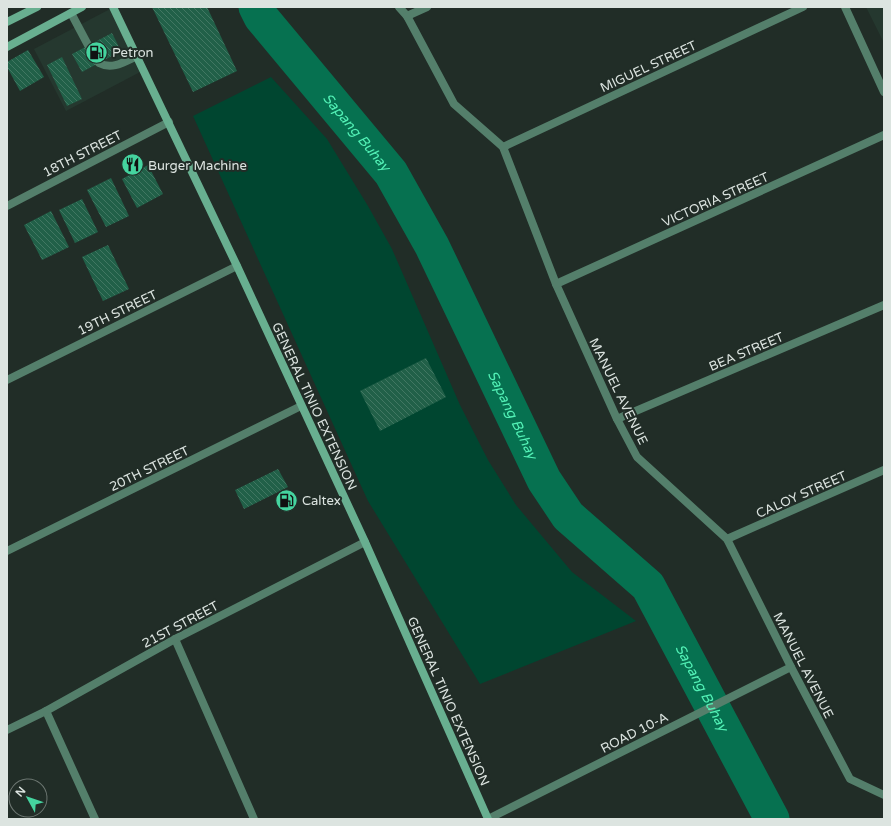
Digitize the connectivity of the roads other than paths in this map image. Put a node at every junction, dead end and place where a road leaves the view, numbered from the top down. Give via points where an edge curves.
1 (38, 7) edge
2 (82, 7) edge
3 (113, 7) edge
4 (399, 7) edge
5 (427, 7) edge
6 (803, 7) edge
7 (845, 7) edge
8 (71, 13) junction
9 (407, 16) junction
10 (7, 22) edge
11 (88, 45) dead end
12 (7, 47) edge
13 (136, 56) junction
14 (99, 63) dead end
15 (884, 92) edge
16 (169, 122) junction
17 (884, 135) edge
18 (503, 147) junction
19 (7, 206) edge
20 (237, 266) junction
21 (556, 284) junction
22 (884, 305) edge
23 (7, 380) edge
24 (301, 406) junction
25 (617, 419) junction
26 (884, 470) edge
27 (727, 540) junction
28 (366, 542) junction
29 (7, 551) edge
30 (175, 639) junction
31 (791, 667) junction
32 (46, 711) junction
33 (7, 730) edge
34 (884, 794) edge
35 (95, 819) edge
36 (254, 819) edge
37 (488, 819) edge

1 - 10 street
2 - 8 street
3 - 13 street, GENERAL TINIO EXTENSION
4 - 9 street, MANUEL AVENUE
5 - 9 street
6 - 18 street, MIGUEL STREET
7 - 15 street
8 - 11 street
8 - 12 street
9 - 18 street, MANUEL AVENUE via 454,104
13 - 14 street via 115,66
13 - 16 street, GENERAL TINIO EXTENSION
16 - 19 street, 18TH STREET
16 - 20 street, GENERAL TINIO EXTENSION
17 - 21 street, VICTORIA STREET
18 - 21 street, MANUEL AVENUE
20 - 23 street, 19TH STREET
20 - 24 street, GENERAL TINIO EXTENSION
21 - 25 street, MANUEL AVENUE
22 - 25 street, BEA STREET
24 - 28 street, GENERAL TINIO EXTENSION
24 - 29 street, 20TH STREET
25 - 27 street, MANUEL AVENUE via 637,456
26 - 27 street, CALOY STREET
27 - 31 street, MANUEL AVENUE
28 - 30 street, 21ST STREET
28 - 37 street, GENERAL TINIO EXTENSION
30 - 32 street, 21ST STREET
30 - 36 street
31 - 34 street, MANUEL AVENUE via 850,778
31 - 37 street, ROAD 10-A
32 - 33 street, 21ST STREET
32 - 35 street

